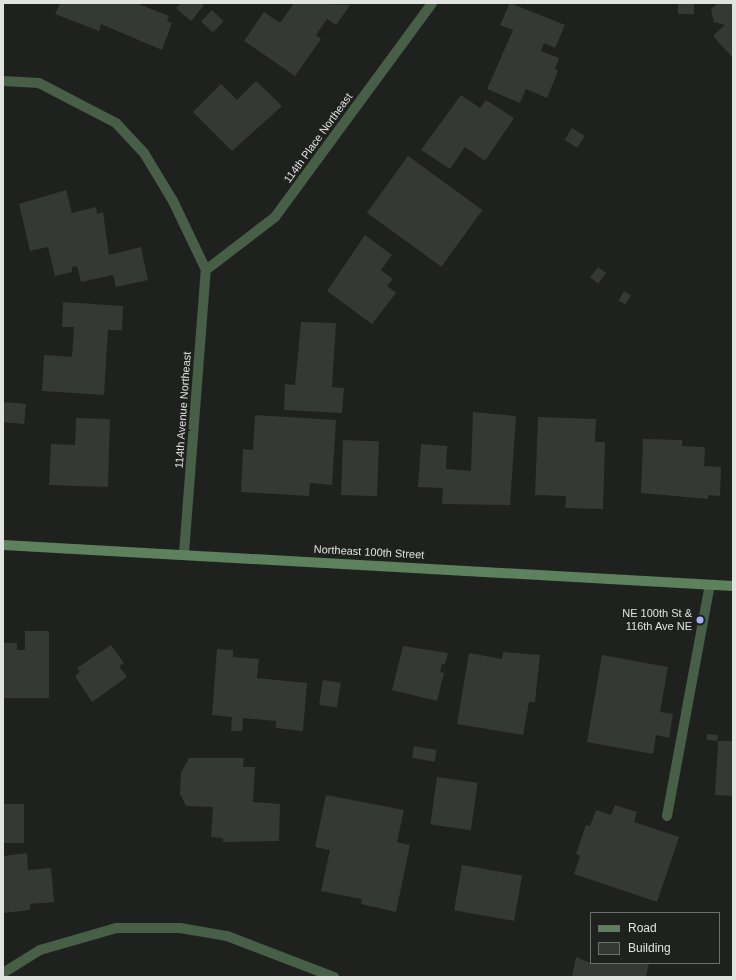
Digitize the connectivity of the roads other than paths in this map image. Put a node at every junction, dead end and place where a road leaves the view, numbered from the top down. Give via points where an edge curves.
1 (432, 3) edge
2 (3, 81) edge
3 (206, 270) junction
4 (3, 545) edge
5 (184, 553) junction
6 (710, 585) junction
7 (733, 586) edge
8 (667, 816) dead end
9 (3, 973) edge
10 (334, 977) edge

1 - 3 street, 114th Place Northeast via 276,217
2 - 3 street via 39,83 116,123 144,154
3 - 5 street, 114th Avenue Northeast
4 - 5 street, Northeast 100th Street
5 - 6 street, Northeast 100th Street
6 - 7 street, Northeast 100th Street
6 - 8 street
9 - 10 street via 40,950 116,928 180,928 227,936

